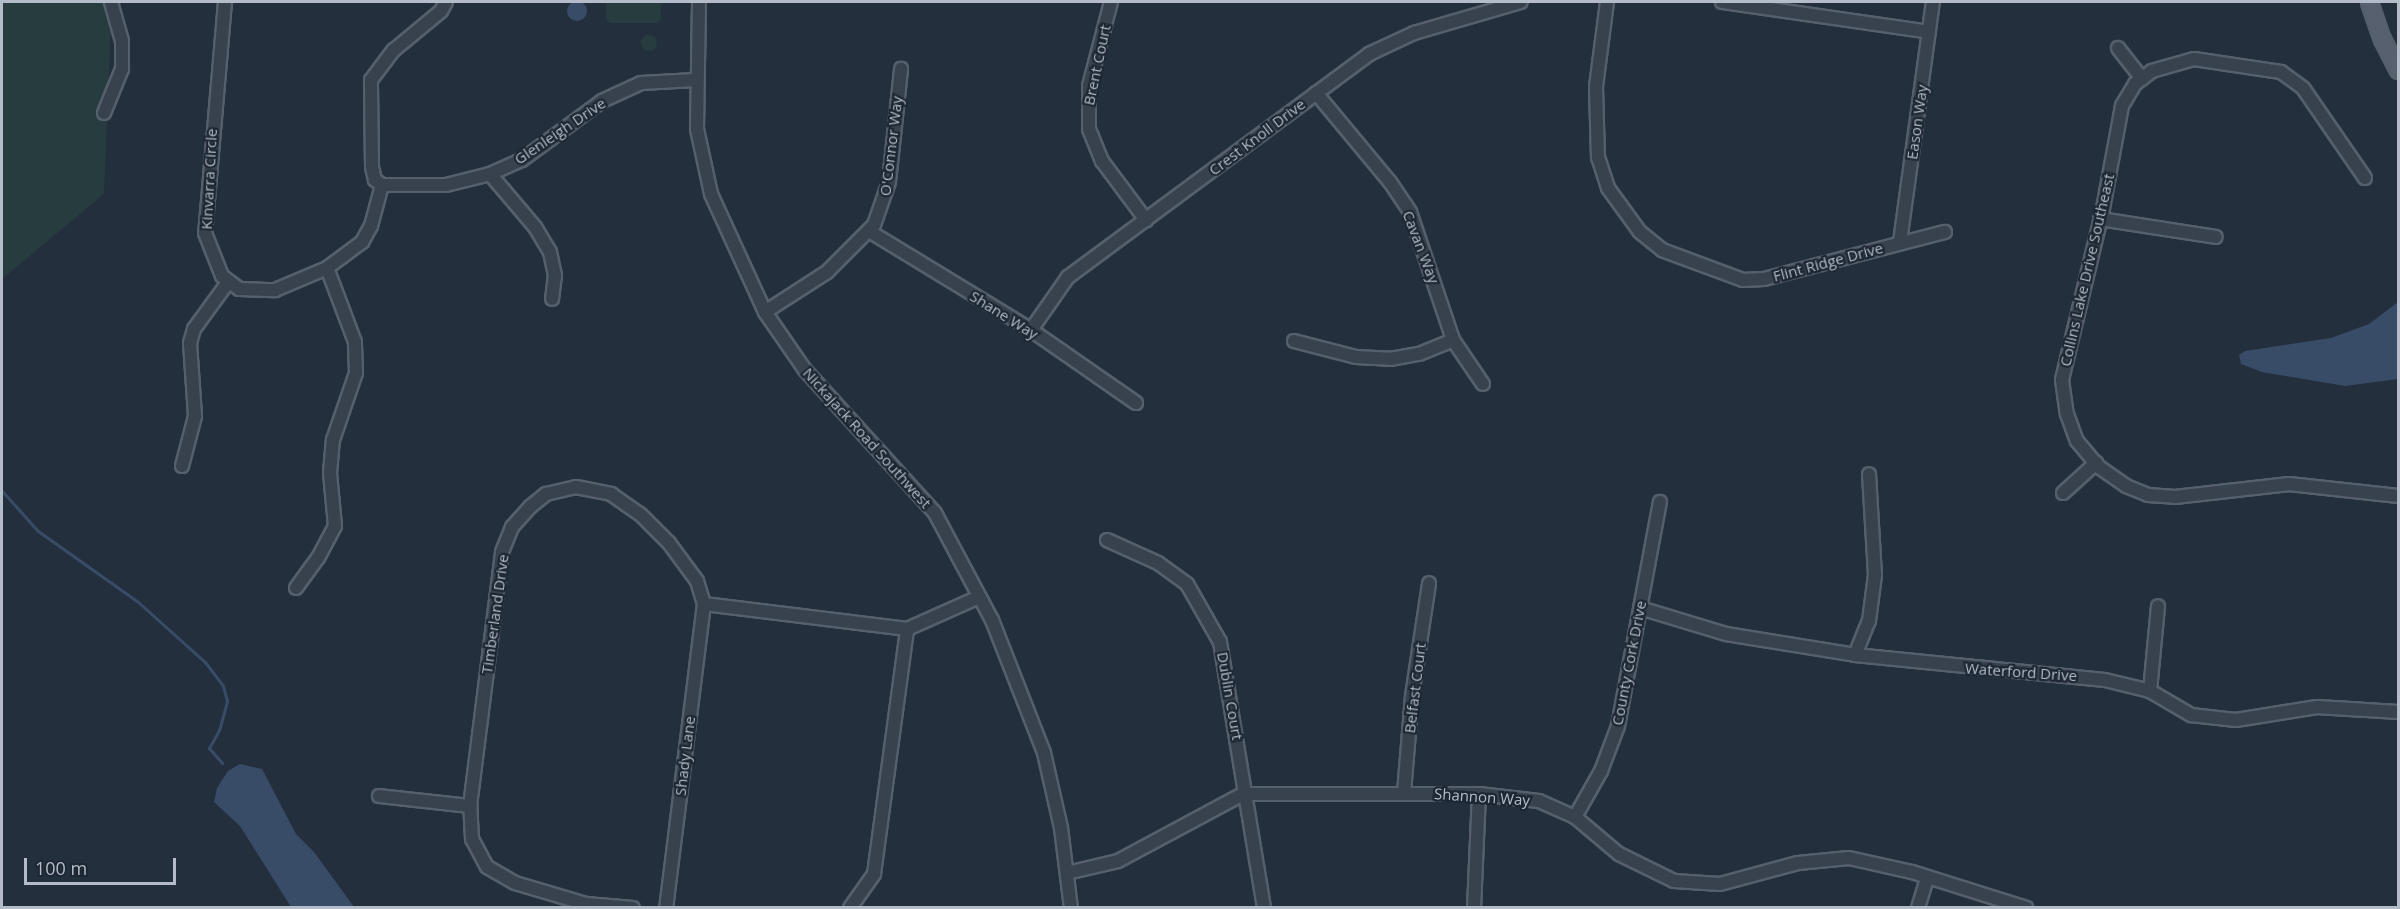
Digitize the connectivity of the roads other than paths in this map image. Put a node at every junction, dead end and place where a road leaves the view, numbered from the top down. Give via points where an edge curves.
1 (111, 2) edge
2 (225, 2) edge
3 (446, 2) edge
4 (699, 2) edge
5 (1111, 2) edge
6 (1521, 2) edge
7 (1607, 2) edge
8 (1722, 2) edge
9 (1933, 2) edge
10 (2369, 2) edge
11 (1929, 32) junction
12 (2118, 48) dead end
13 (901, 69) dead end
14 (2398, 70) edge
15 (2142, 78) junction
16 (695, 80) junction
17 (1316, 93) junction
18 (104, 112) dead end
19 (490, 174) junction
20 (2365, 178) dead end
21 (382, 185) junction
22 (2100, 219) junction
23 (1146, 220) junction
24 (869, 231) junction
25 (1945, 232) dead end
26 (2216, 237) dead end
27 (1900, 242) junction
28 (327, 268) junction
29 (229, 281) junction
30 (552, 299) dead end
31 (765, 312) junction
32 (1031, 330) junction
33 (1453, 340) junction
34 (1294, 341) dead end
35 (1483, 384) dead end
36 (1136, 403) dead end
37 (2096, 463) junction
38 (182, 466) dead end
39 (1869, 474) dead end
40 (2063, 493) dead end
41 (2398, 496) edge
42 (1660, 502) dead end
43 (1107, 540) dead end
44 (1430, 583) dead end
45 (296, 588) dead end
46 (979, 597) junction
47 (704, 604) junction
48 (2158, 606) dead end
49 (1640, 608) junction
50 (907, 629) junction
51 (1856, 655) junction
52 (2150, 691) junction
53 (2398, 712) edge
54 (1404, 793) junction
55 (1243, 794) junction
56 (1479, 794) junction
57 (379, 796) dead end
58 (470, 806) junction
59 (1575, 817) junction
60 (1067, 873) junction
61 (1927, 879) junction
62 (633, 908) edge
63 (666, 908) edge
64 (850, 908) edge
65 (1071, 908) edge
66 (1264, 908) edge
67 (1474, 908) edge
68 (1918, 908) edge
69 (2026, 908) edge

1 - 18 street via 122,41 122,69
2 - 29 street, Kinvarra Circle via 205,233 211,255
3 - 21 street via 441,11 394,50 371,80 372,167 375,180
4 - 16 street, Nickajack Road Southwest
5 - 23 street, Brent Court via 1089,86 1089,129 1102,161
6 - 17 street, Crest Knoll Drive via 1414,33 1369,54
7 - 27 street, Flint Ridge Drive via 1596,87 1598,157 1608,188 1640,232 1662,250 1743,280 1764,279
8 - 11 street
9 - 11 street, Eason Way
10 - 14 main road
11 - 27 street, Eason Way
12 - 15 street
13 - 24 street, O'Connor Way via 889,182 883,206
15 - 20 street, Collins Lake Drive Southeast via 2172,63 2194,59 2281,72 2303,88
15 - 22 street, Collins Lake Drive Southeast via 2122,106
16 - 19 street, Glenleigh Drive via 641,83 602,101 522,160
16 - 31 street, Nickajack Road Southwest via 697,129 711,194
17 - 23 street, Crest Knoll Drive
17 - 33 street, Cavan Way via 1410,212
19 - 21 street, Glenleigh Drive via 446,185
19 - 30 street via 535,227 550,252 555,275
21 - 28 street via 371,226 362,242
22 - 26 street
22 - 37 street, Collins Lake Drive Southeast via 2062,380 2067,414 2077,441
23 - 32 street, Crest Knoll Drive via 1068,278
24 - 31 street, O'Connor Way via 827,272
24 - 32 street, Shane Way
25 - 27 street, Flint Ridge Drive
28 - 29 street via 275,290 239,289
28 - 45 street via 355,342 357,366 333,440 330,473 335,526
29 - 38 street via 194,329 190,344 195,416
31 - 46 street, Nickajack Road Southwest via 805,370 935,513
32 - 36 street, Shane Way
33 - 34 street via 1419,354 1390,359 1356,357
33 - 35 street, Cavan Way
37 - 40 street
37 - 41 street, Collins Lake Drive Southeast via 2126,486 2148,495 2175,497 2289,484
39 - 51 street via 1875,575 1869,621
42 - 49 street, County Cork Drive
43 - 55 street, Dublin Court via 1158,563 1187,584 1207,614 1226,659
44 - 54 street, Belfast Court via 1412,696
46 - 50 street
46 - 60 street, Nickajack Road Southwest via 992,620 1044,753
47 - 50 street
47 - 58 street, Timberland Drive via 698,581 669,543 640,514 610,494 576,487 546,494 530,507 512,527 502,552
47 - 63 street, Shady Lane
48 - 52 street
49 - 51 street, Waterford Drive via 1726,634
49 - 59 street, County Cork Drive via 1618,726 1601,771
50 - 64 street via 874,874
51 - 52 street, Waterford Drive via 2060,673
52 - 53 street, Waterford Drive via 2191,716 2218,719 2260,717 2317,707
54 - 55 street, Shannon Way
54 - 56 street, Shannon Way
55 - 60 street, Shannon Way via 1118,861
55 - 66 street, Dublin Court
56 - 59 street, Shannon Way via 1539,801
56 - 67 street
57 - 58 street
58 - 62 street, Timberland Drive via 475,850 497,874 554,897
59 - 61 street, Shannon Way via 1619,854 1674,881 1695,885 1720,884 1798,863 1849,858
60 - 65 street, Nickajack Road Southwest
61 - 68 street
61 - 69 street, Shannon Way

